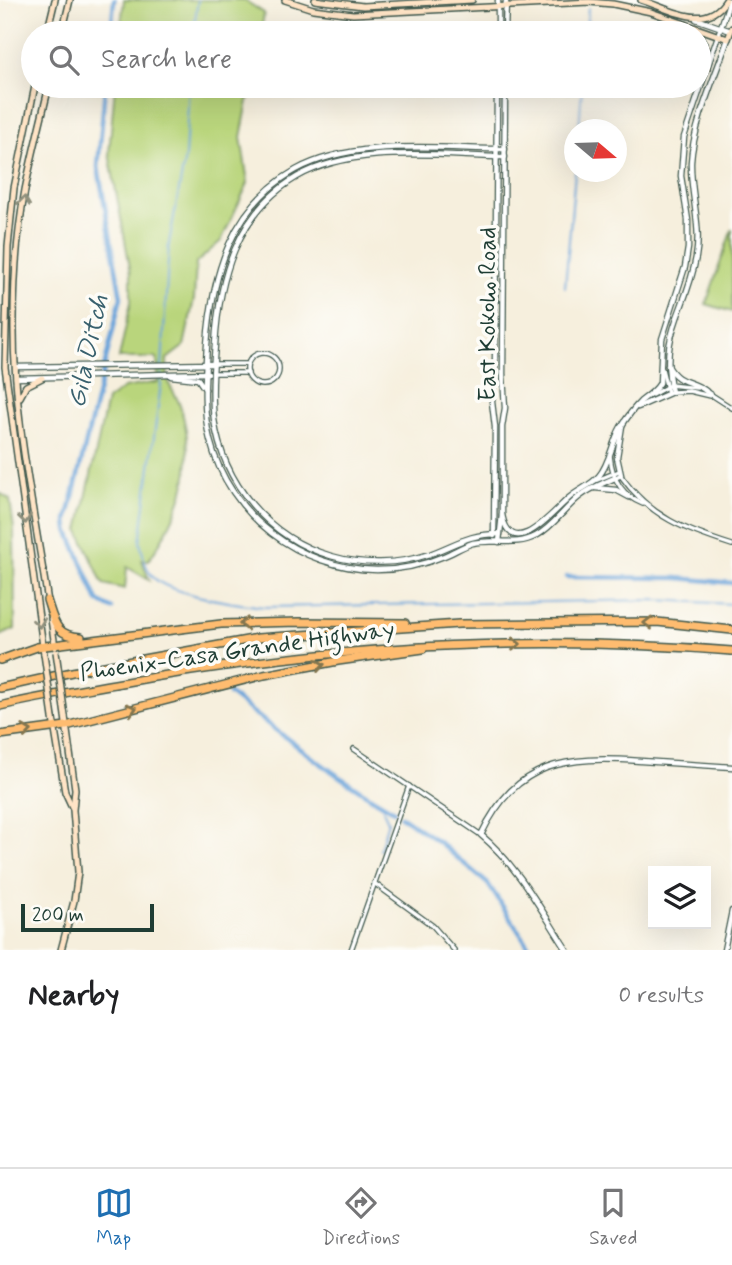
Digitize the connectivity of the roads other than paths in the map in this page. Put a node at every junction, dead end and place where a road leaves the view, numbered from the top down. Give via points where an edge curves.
1 (55, 0) edge
2 (70, 0) edge
3 (285, 0) edge
4 (315, 0) edge
5 (472, 0) edge
6 (641, 0) edge
7 (728, 0) edge
8 (506, 3) edge
9 (498, 4) edge
10 (696, 19) junction
11 (50, 21) edge
12 (65, 21) edge
13 (505, 21) edge
14 (675, 21) edge
15 (702, 21) edge
16 (711, 24) edge
17 (721, 27) junction
18 (732, 30) edge
19 (711, 33) edge
20 (718, 36) junction
21 (730, 39) edge
22 (711, 57) edge
23 (711, 91) edge
24 (33, 98) edge
25 (46, 98) edge
26 (498, 98) edge
27 (505, 98) edge
28 (697, 98) edge
29 (708, 98) edge
30 (688, 122) junction
31 (698, 126) junction
32 (497, 149) junction
33 (505, 149) junction
34 (497, 156) junction
35 (505, 156) junction
36 (697, 219) junction
37 (688, 220) junction
38 (215, 286) junction
39 (221, 288) junction
40 (213, 293) junction
41 (220, 295) junction
42 (496, 315) junction
43 (503, 315) junction
44 (660, 360) junction
45 (667, 363) junction
46 (206, 364) junction
47 (214, 364) junction
48 (248, 365) junction
49 (3, 367) edge
50 (16, 367) junction
51 (206, 373) junction
52 (213, 373) junction
53 (248, 373) junction
54 (167, 374) junction
55 (42, 378) junction
56 (3, 379) edge
57 (16, 379) junction
58 (668, 386) junction
59 (205, 390) junction
60 (706, 391) junction
61 (670, 392) junction
62 (715, 397) junction
63 (646, 398) junction
64 (19, 400) junction
65 (637, 407) junction
66 (732, 408) edge
67 (495, 424) junction
68 (503, 424) junction
69 (622, 426) junction
70 (610, 449) junction
71 (620, 473) junction
72 (614, 476) junction
73 (593, 482) junction
74 (244, 493) junction
75 (584, 493) junction
76 (629, 497) junction
77 (237, 498) junction
78 (645, 505) junction
79 (502, 515) junction
80 (497, 534) junction
81 (497, 542) junction
82 (732, 545) edge
83 (365, 562) junction
84 (364, 569) junction
85 (47, 600) junction
86 (459, 624) junction
87 (732, 629) edge
88 (106, 637) junction
89 (448, 645) junction
90 (55, 648) junction
91 (43, 650) junction
92 (732, 651) edge
93 (0, 660) edge
94 (0, 688) edge
95 (0, 706) edge
96 (66, 726) junction
97 (54, 728) junction
98 (0, 735) edge
99 (354, 749) dead end
100 (732, 767) edge
101 (409, 786) junction
102 (73, 810) junction
103 (481, 835) junction
104 (374, 883) junction
105 (732, 911) edge
106 (61, 950) edge
107 (351, 950) edge
108 (454, 950) edge
109 (568, 950) edge
110 (724, 950) edge

1 - 11 main road
2 - 12 main road
3 - 9 main road via 353,14
4 - 5 main road via 363,6
6 - 10 main road
7 - 10 main road via 713,14
7 - 17 street
8 - 9 main road
8 - 13 street
8 - 14 main road via 613,4
10 - 15 street
16 - 17 street
17 - 18 street
17 - 20 street
18 - 21 main road
19 - 20 main road
20 - 21 main road
20 - 22 street
21 - 23 street
24 - 49 main road via 14,188
50 -> 25 main road via 18,243
26 - 32 street, East Kokoho Road
27 - 33 street, East Kokoho Road
28 - 30 street
29 - 31 street
30 - 31 street
30 - 37 street via 681,170
31 - 36 street via 691,163
32 - 33 street
32 - 34 street, East Kokoho Road
32 - 38 street via 362,148 310,163 277,182 243,217 222,259
33 - 35 street, East Kokoho Road
34 - 35 street
34 - 39 street via 365,156 315,168 281,188 253,216 229,260
34 - 42 street, East Kokoho Road
35 - 43 street, East Kokoho Road
36 - 37 street
36 - 45 street via 696,258 672,330
37 - 44 street via 685,267 662,339
38 - 39 street
38 - 40 street
39 - 41 street
40 - 41 street
40 - 46 street
41 - 47 street
42 - 43 street
42 - 67 street, East Kokoho Road
43 - 68 street, East Kokoho Road
44 - 58 street
44 - 63 street via 660,383
45 - 58 street
45 - 60 street via 677,379
46 - 47 street
46 - 50 street
46 - 51 street
47 - 48 street
47 - 52 street
48 - 53 street
48 - 53 street via 253,357 265,353 276,360 278,371 274,380 264,384 253,381
49 - 50 main road
49 - 56 main road
50 - 57 main road
51 - 52 street
51 - 54 street
51 - 59 street
52 - 53 street
52 - 74 street via 217,438
54 - 55 street
54 - 59 street via 198,379
55 - 57 street
55 - 64 main road via 26,386
56 - 57 main road
56 -> 91 main road
57 - 64 main road
58 - 60 street
58 - 61 street
58 - 63 street
59 - 77 street via 210,441
60 - 62 street
61 - 62 street
61 - 65 street
62 - 66 street
63 - 65 street
64 - 85 main road
65 - 69 street
67 - 68 street
67 - 80 street, East Kokoho Road
68 - 79 street, East Kokoho Road
69 - 70 street
69 - 71 street via 617,457
70 - 72 street
70 - 73 street via 604,469
71 - 72 street
71 - 78 street
72 - 73 street
72 - 75 street
72 - 76 street
73 - 79 street via 529,533 514,534
74 - 77 street
74 - 83 street via 287,537 330,556
75 - 76 street via 609,488
75 - 81 street via 538,535
76 - 78 street
77 - 84 street via 264,528 304,554
78 - 82 street via 665,520
79 - 80 street, East Kokoho Road
80 - 81 street, East Kokoho Road
80 - 83 street via 473,536 403,561
81 - 84 street via 473,543 403,568
83 - 84 street
85 - 88 highway via 54,622 65,635
85 - 90 main road
87 -> 86 highway, Phoenix-Casa Grande Highway via 657,622
86 -> 88 highway via 221,624
86 - 94 highway, Phoenix-Casa Grande Highway via 258,638
88 - 90 highway
89 -> 92 highway, Phoenix-Casa Grande Highway via 584,643
89 - 95 highway, Phoenix-Casa Grande Highway via 227,666
96 -> 89 highway via 264,675
90 - 91 highway
90 - 96 main road, bridge
91 - 93 highway
91 - 97 main road, bridge
96 - 97 highway
96 - 102 main road via 75,789
98 -> 97 highway
97 - 102 main road via 65,792
99 - 101 street
100 - 103 street via 595,758 554,765 511,790
101 - 103 street
101 - 104 street
102 - 106 main road via 78,872
103 - 109 street via 521,878
104 - 107 street
104 - 108 street via 433,926
105 - 110 street

